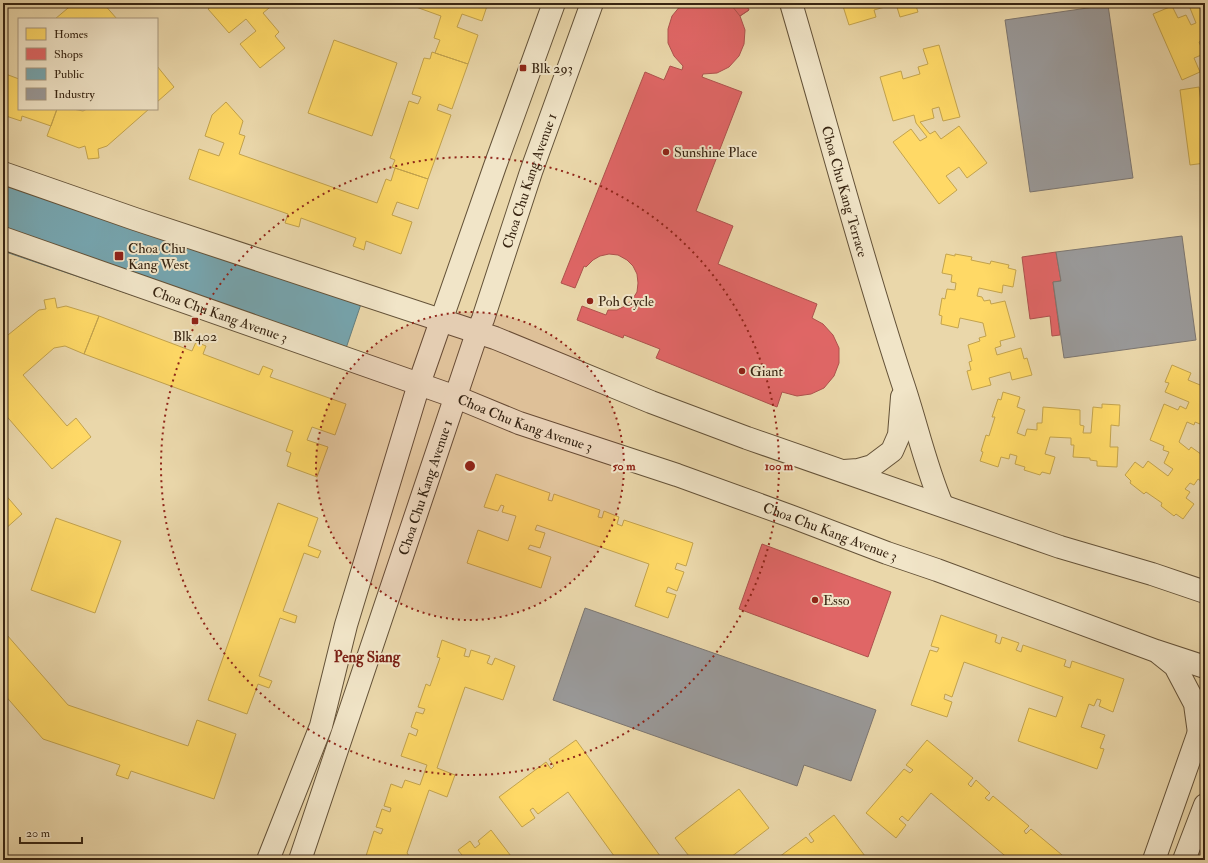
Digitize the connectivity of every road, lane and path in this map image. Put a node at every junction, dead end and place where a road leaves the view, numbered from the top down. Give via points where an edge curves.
1 (554, 3) edge
2 (592, 3) edge
3 (791, 3) edge
4 (3, 173) edge
5 (3, 238) edge
6 (441, 320) junction
7 (477, 333) junction
8 (902, 379) junction
9 (419, 384) junction
10 (456, 397) junction
11 (841, 471) junction
12 (942, 505) junction
13 (1152, 574) junction
14 (1205, 580) edge
15 (1205, 592) edge
16 (1156, 651) junction
17 (1205, 667) edge
18 (1202, 725) edge
19 (1205, 805) edge
20 (268, 860) edge
21 (300, 860) edge
22 (1154, 860) edge
23 (1184, 860) edge

1 - 6 street
2 - 7 street, Choa Chu Kang Avenue 1
3 - 8 street, Choa Chu Kang Terrace via 890,347
4 - 6 street
5 - 9 street, Choa Chu Kang Avenue 3
6 - 7 street
6 - 9 street
7 - 10 street, Choa Chu Kang Avenue 1
7 - 11 street via 495,338 650,402
8 - 11 street, Choa Chu Kang Terrace via 899,436 892,451 872,466
8 - 12 street, Choa Chu Kang Terrace via 932,482
9 - 10 street, Choa Chu Kang Avenue 3
9 - 20 street via 346,625 321,726
10 - 16 street, Choa Chu Kang Avenue 3 via 519,423 677,475
10 - 21 street, Choa Chu Kang Avenue 1
11 - 12 street
12 - 13 street via 1060,547
13 - 14 street via 1196,582
13 - 15 street
16 - 17 street, Choa Chu Kang Avenue 3
16 - 18 street via 1175,666 1195,704
18 - 22 street
19 - 23 street

